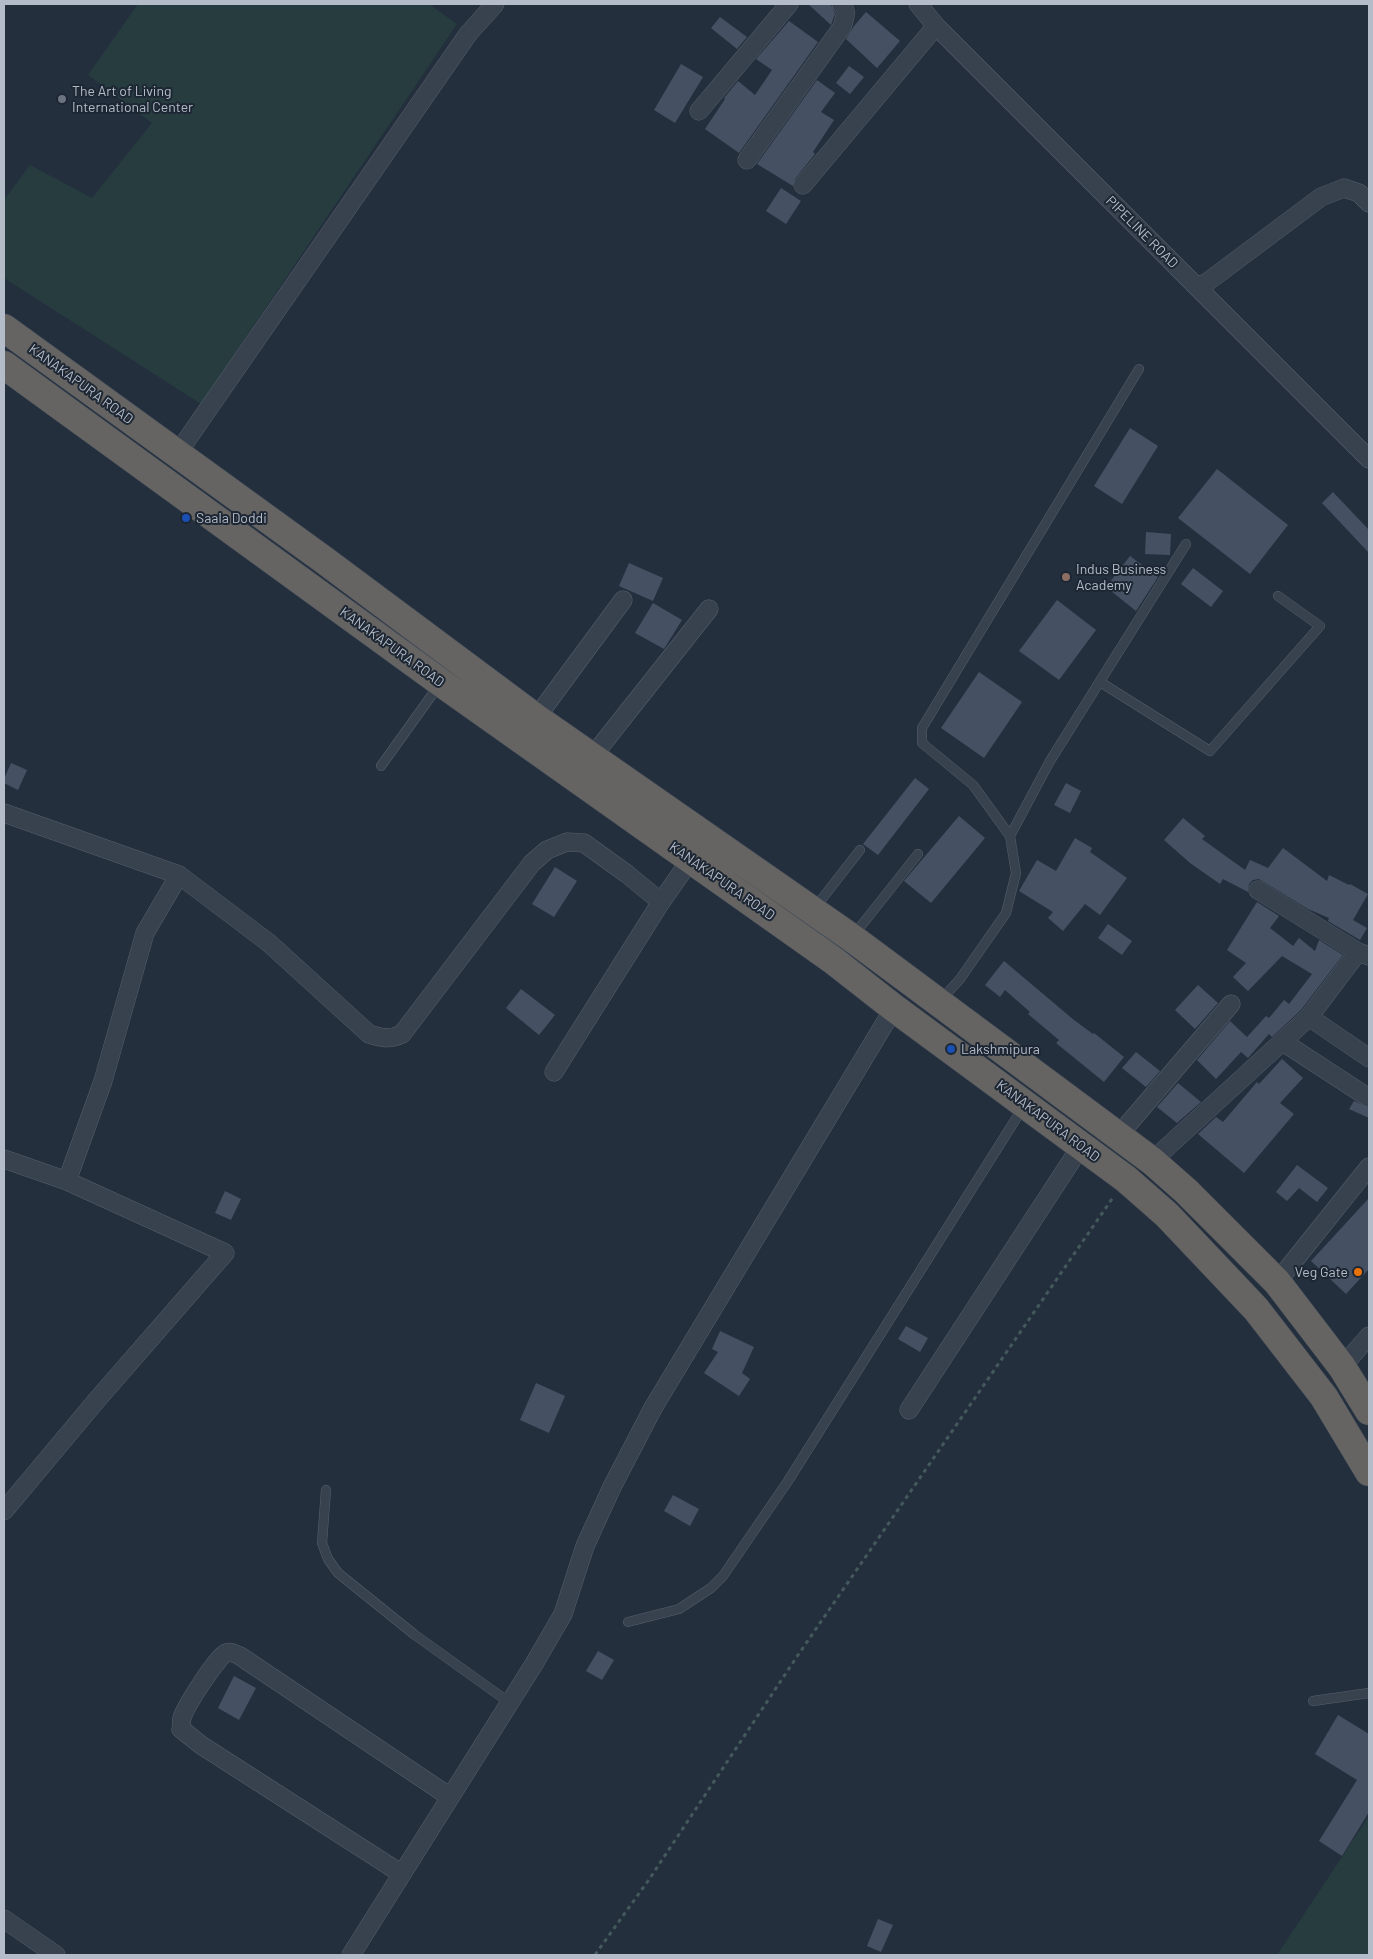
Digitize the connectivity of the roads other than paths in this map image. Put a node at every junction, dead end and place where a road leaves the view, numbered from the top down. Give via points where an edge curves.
1 (495, 4) edge
2 (788, 4) edge
3 (841, 4) edge
4 (918, 4) edge
5 (936, 26) junction
6 (700, 111) dead end
7 (747, 160) dead end
8 (803, 185) dead end
9 (1369, 202) edge
10 (1196, 286) junction
11 (4, 328) edge
12 (4, 365) edge
13 (1139, 368) dead end
14 (177, 454) junction
15 (1369, 459) edge
16 (1186, 544) dead end
17 (1278, 596) dead end
18 (623, 600) dead end
19 (709, 609) dead end
20 (440, 682) junction
21 (1100, 682) junction
22 (536, 718) junction
23 (592, 757) junction
24 (381, 766) dead end
25 (642, 808) junction
26 (4, 813) edge
27 (1010, 836) junction
28 (860, 850) dead end
29 (918, 854) dead end
30 (691, 859) junction
31 (179, 875) junction
32 (1258, 890) dead end
33 (661, 902) junction
34 (812, 910) junction
35 (852, 938) junction
36 (1364, 954) edge
37 (938, 1004) junction
38 (1231, 1004) dead end
39 (894, 1008) junction
40 (1309, 1017) junction
41 (1283, 1042) junction
42 (1369, 1058) edge
43 (554, 1072) dead end
44 (1369, 1098) edge
45 (1025, 1104) junction
46 (1118, 1136) junction
47 (1080, 1146) junction
48 (4, 1159) edge
49 (1152, 1161) junction
50 (1369, 1167) edge
51 (67, 1181) junction
52 (1277, 1282) junction
53 (1369, 1336) edge
54 (1342, 1368) junction
55 (909, 1410) dead end
56 (1369, 1411) edge
57 (1369, 1472) edge
58 (326, 1490) dead end
59 (4, 1511) edge
60 (628, 1622) dead end
61 (1369, 1693) edge
62 (1313, 1701) dead end
63 (510, 1702) junction
64 (450, 1797) junction
65 (402, 1874) junction
66 (4, 1919) edge
67 (56, 1955) edge
68 (351, 1955) edge

1 - 14 street via 468,34
2 - 6 street
3 - 7 street via 846,15 842,27
4 - 5 street, PIPELINE ROAD
5 - 8 street
5 - 10 street, PIPELINE ROAD
9 - 10 street via 1359,193 1344,188 1321,197 1206,283
10 - 15 street, PIPELINE ROAD
11 - 14 highway, KANAKAPURA ROAD
12 - 20 highway, KANAKAPURA ROAD
13 - 27 lane via 922,728 922,743 973,785
14 - 22 highway, KANAKAPURA ROAD
16 - 21 lane
17 - 21 lane via 1320,626 1210,750
18 - 22 street
19 - 23 street
20 - 24 lane
20 - 25 highway, KANAKAPURA ROAD
21 - 27 lane via 1050,761
22 - 23 highway, KANAKAPURA ROAD
23 - 25 highway, KANAKAPURA ROAD
25 - 30 highway, KANAKAPURA ROAD
25 - 34 highway, KANAKAPURA ROAD
26 - 31 street
27 - 37 lane via 1016,873 1006,913 960,979
28 - 34 lane
29 - 35 lane
30 - 33 street
30 - 39 highway, KANAKAPURA ROAD
31 - 33 street via 269,942 369,1034 383,1039 402,1034 532,862 547,850 567,842 584,843
31 - 51 street via 146,933 102,1081
32 - 36 street
33 - 43 street
34 - 35 highway, KANAKAPURA ROAD
35 - 37 highway, KANAKAPURA ROAD
36 - 40 street
37 - 46 highway, KANAKAPURA ROAD
38 - 46 street
39 - 45 highway, KANAKAPURA ROAD
39 - 63 street via 652,1408 585,1546 563,1614
40 - 41 street
40 - 42 street
41 - 44 street
41 - 49 street
45 - 47 highway, KANAKAPURA ROAD
45 - 60 lane via 794,1473 724,1576 679,1610
46 - 49 highway, KANAKAPURA ROAD
47 - 55 street
47 - 57 highway, KANAKAPURA ROAD via 1126,1179 1167,1215 1256,1309 1324,1397
48 - 51 street
49 - 52 highway, KANAKAPURA ROAD
50 - 52 street
51 - 59 street via 224,1253
52 - 54 highway, KANAKAPURA ROAD
53 - 54 street
54 - 56 highway, KANAKAPURA ROAD
58 - 63 lane via 322,1543 338,1573 415,1635
61 - 62 lane
63 - 64 street
64 - 65 street
64 - 65 street via 240,1656 225,1653 194,1696 182,1718 181,1729
65 - 68 street
66 - 67 street

